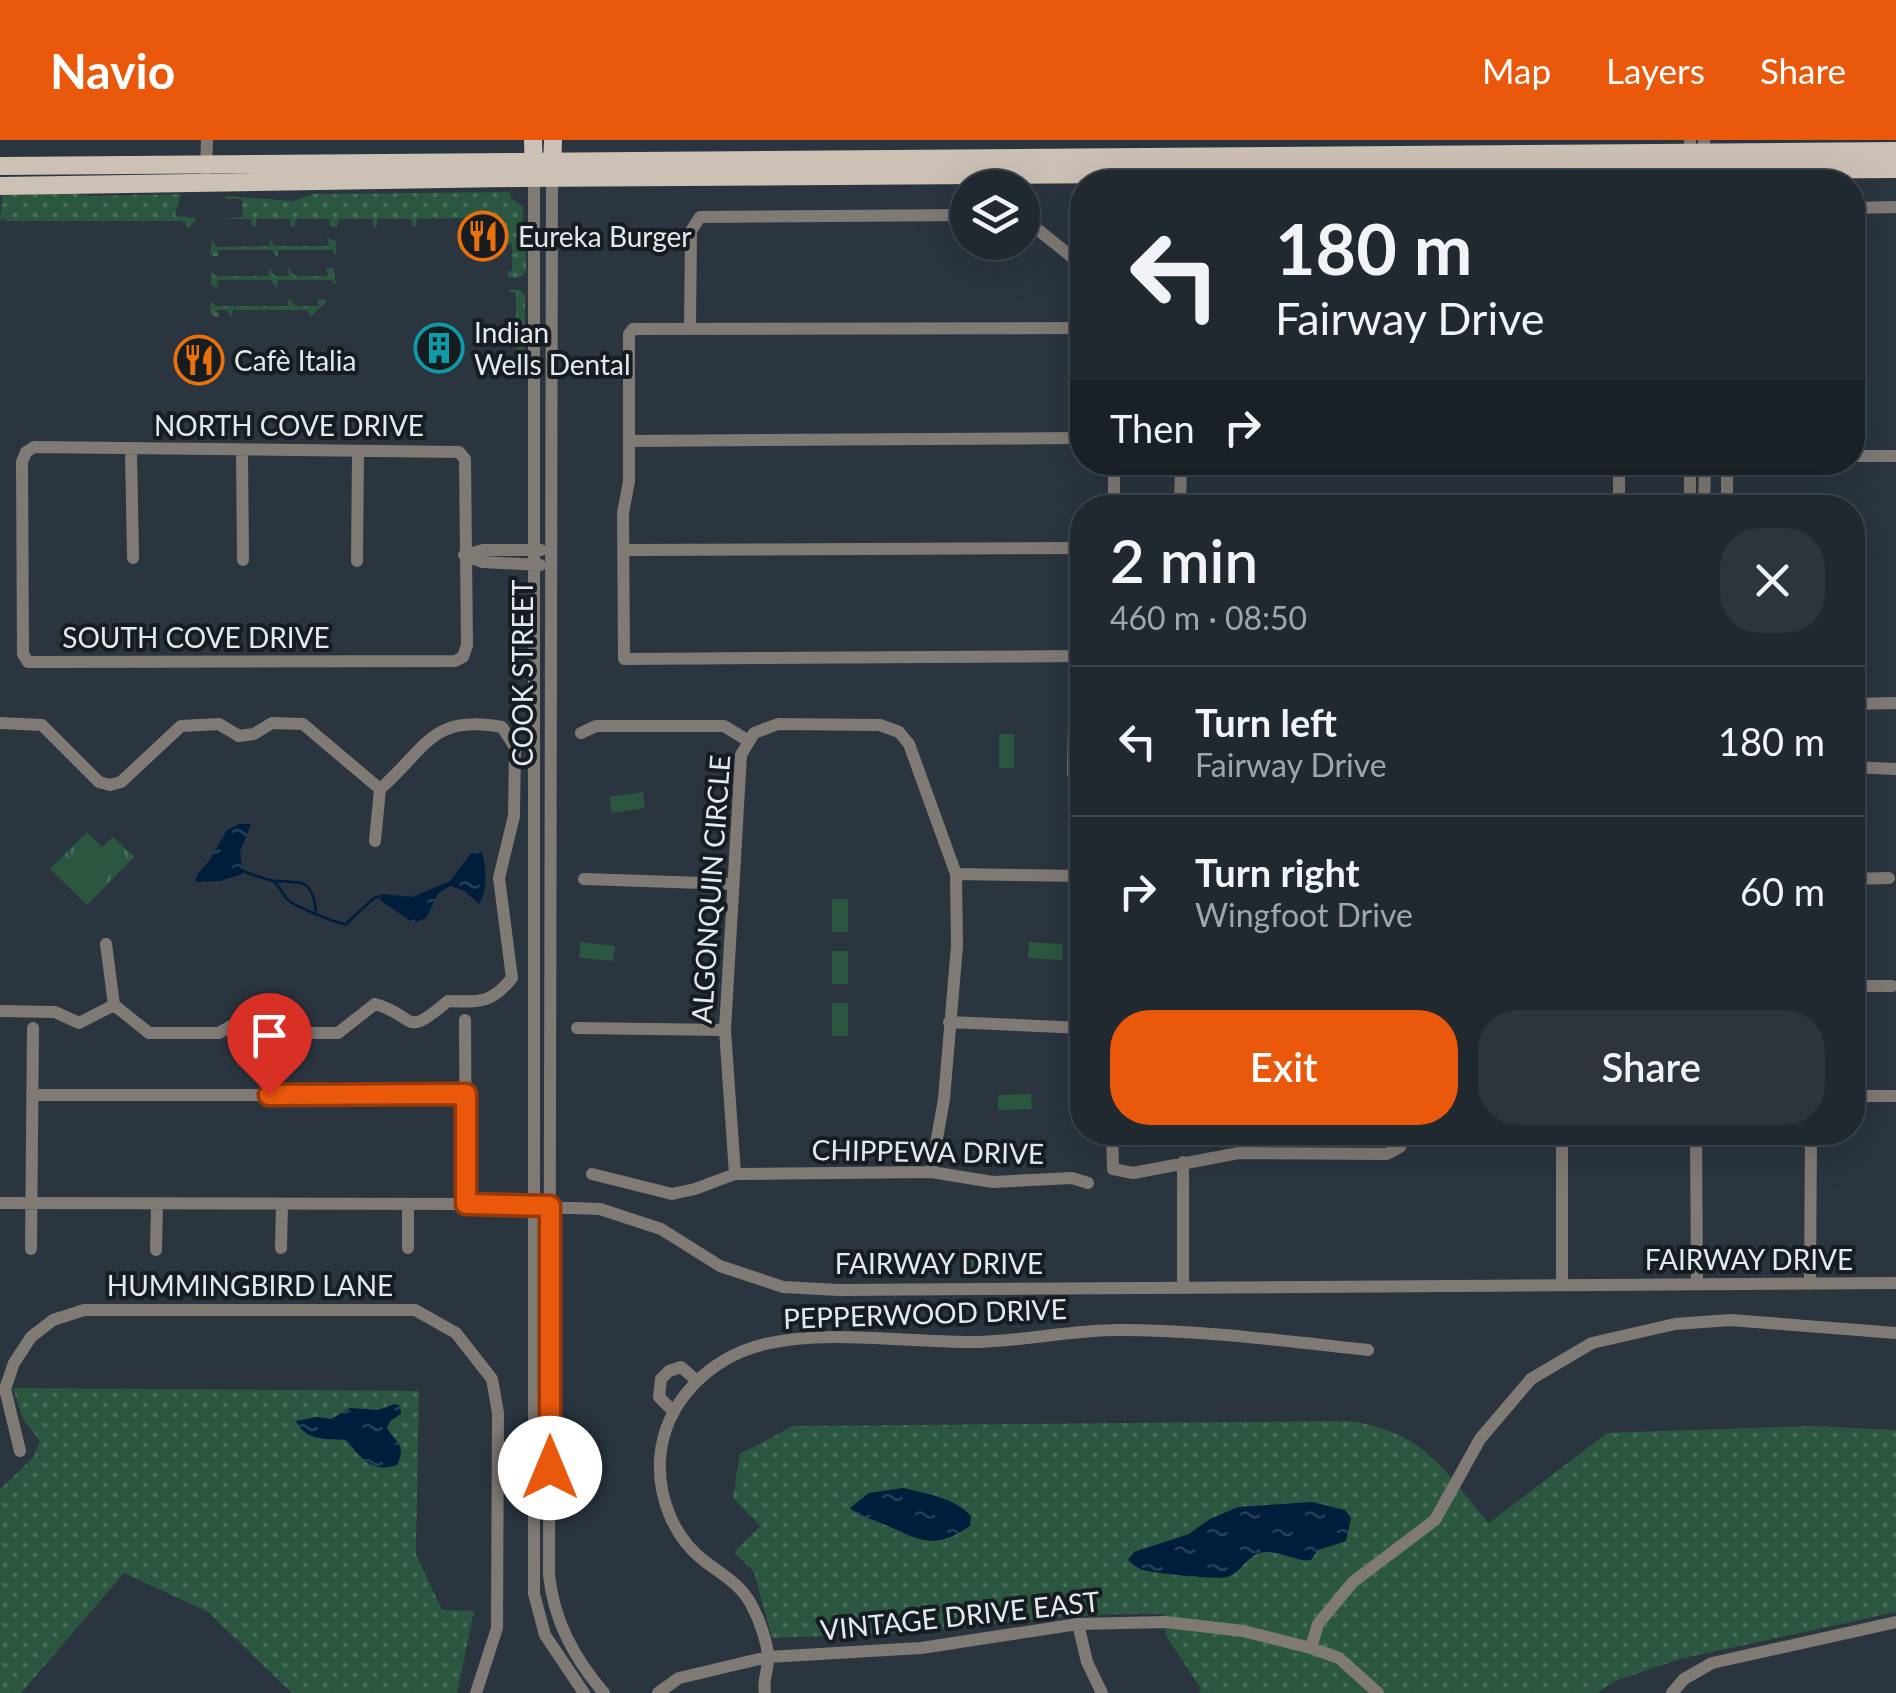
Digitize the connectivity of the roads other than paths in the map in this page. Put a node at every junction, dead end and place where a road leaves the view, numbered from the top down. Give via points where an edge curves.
1 (207, 140) edge
2 (533, 140) edge
3 (553, 140) edge
4 (1896, 151) edge
5 (1697, 162) edge
6 (0, 166) edge
7 (1896, 169) edge
8 (543, 170) junction
9 (1312, 170) edge
10 (206, 173) junction
11 (1070, 174) edge
12 (0, 186) edge
13 (1896, 207) edge
14 (1865, 208) edge
15 (950, 215) edge
16 (1040, 231) edge
17 (1070, 255) edge
18 (1070, 328) edge
19 (690, 329) junction
20 (1070, 438) edge
21 (629, 441) junction
22 (131, 450) junction
23 (242, 451) junction
24 (358, 452) junction
25 (1865, 456) edge
26 (1896, 456) edge
27 (22, 462) joint
28 (1070, 548) edge
29 (549, 549) junction
30 (623, 550) junction
31 (464, 556) junction
32 (534, 557) junction
33 (133, 558) dead end
34 (243, 560) dead end
35 (357, 561) dead end
36 (550, 566) junction
37 (1070, 656) edge
38 (1896, 703) edge
39 (1865, 704) edge
40 (0, 723) edge
41 (581, 733) dead end
42 (747, 740) junction
43 (1865, 767) edge
44 (1896, 768) edge
45 (380, 788) junction
46 (375, 841) dead end
47 (956, 874) junction
48 (1070, 876) edge
49 (1889, 878) dead end
50 (584, 879) dead end
51 (1865, 879) edge
52 (732, 884) junction
53 (106, 944) dead end
54 (1865, 986) edge
55 (1892, 986) dead end
56 (114, 1005) junction
57 (0, 1011) edge
58 (465, 1020) dead end
59 (949, 1022) junction
60 (1070, 1027) edge
61 (33, 1028) dead end
62 (577, 1028) dead end
63 (725, 1030) junction
64 (466, 1094) junction
65 (32, 1095) junction
66 (1865, 1096) edge
67 (1896, 1096) edge
68 (1112, 1145) edge
69 (1400, 1145) edge
70 (1562, 1145) edge
71 (1696, 1145) edge
72 (1812, 1145) edge
73 (1183, 1162) junction
74 (931, 1172) junction
75 (592, 1174) dead end
76 (735, 1174) junction
77 (1088, 1182) dead end
78 (31, 1203) junction
79 (0, 1204) edge
80 (156, 1204) junction
81 (282, 1204) junction
82 (408, 1204) junction
83 (466, 1204) junction
84 (533, 1206) junction
85 (550, 1206) junction
86 (282, 1248) dead end
87 (408, 1248) dead end
88 (31, 1249) dead end
89 (156, 1250) dead end
90 (1697, 1284) junction
91 (1810, 1284) junction
92 (1896, 1284) edge
93 (1562, 1285) junction
94 (1183, 1287) junction
95 (1896, 1332) edge
96 (1368, 1350) dead end
97 (696, 1380) junction
98 (674, 1412) junction
99 (20, 1451) dead end
100 (1896, 1622) edge
101 (1078, 1624) junction
102 (1311, 1648) junction
103 (768, 1657) junction
104 (476, 1693) edge
105 (584, 1693) edge
106 (604, 1693) edge
107 (658, 1693) edge
108 (765, 1693) edge
109 (1102, 1693) edge
110 (1378, 1693) edge
111 (1672, 1693) edge

1 - 10 street
2 - 8 main road, COOK STREET
3 - 8 main road, COOK STREET
4 - 5 main road
5 - 7 main road
5 - 9 main road
6 - 10 main road
8 - 10 main road
8 - 11 main road
8 - 29 street, COOK STREET
8 - 32 street, COOK STREET
10 - 12 main road
13 - 14 street
15 - 19 street via 700,217 691,231
16 - 17 street
18 - 19 street
19 - 21 street via 630,332
20 - 21 street
21 - 30 street
22 - 23 street, NORTH COVE DRIVE
22 - 27 street, NORTH COVE DRIVE via 34,447
22 - 33 street
23 - 24 street, NORTH COVE DRIVE
23 - 34 street
24 - 31 street, NORTH COVE DRIVE via 459,452 465,459
24 - 35 street
25 - 26 street
27 - 31 street, SOUTH COVE DRIVE via 28,662 454,661 466,646
28 - 30 street
29 - 32 street
29 - 36 street, COOK STREET
30 - 37 street via 624,659
31 - 32 street via 483,550
32 - 36 street
32 - 84 street, COOK STREET
36 - 85 street, COOK STREET
38 - 39 street
40 - 45 street via 42,725 99,782 110,785 181,726 220,724 239,736 272,724 303,724
41 - 42 street via 596,726 724,726
42 - 47 street, ALGONQUIN CIRCLE via 778,724 880,725 899,732 910,744
42 - 52 street, ALGONQUIN CIRCLE via 740,755
43 - 44 street
45 - 46 street
45 - 56 street via 450,726 502,728 515,748 514,816 499,878 512,978 496,998 448,1001 423,1022 408,1024 375,1004 338,1034 266,1032 243,1019 219,1033 148,1033
47 - 48 street
47 - 59 street, ALGONQUIN CIRCLE
49 - 51 street
50 - 52 street
52 - 63 street, ALGONQUIN CIRCLE
53 - 56 street
54 - 55 street
56 - 57 street via 79,1024 55,1012
58 - 64 street
59 - 60 street
59 - 74 street, ALGONQUIN CIRCLE
61 - 65 street
62 - 63 street
63 - 76 street, ALGONQUIN CIRCLE
64 - 65 street
64 - 83 street
65 - 78 street
66 - 67 street
68 - 73 street via 1113,1169 1132,1174
69 - 73 street via 1387,1154 1239,1153
70 - 93 street
71 - 90 street
72 - 91 street
73 - 94 street
74 - 76 street, CHIPPEWA DRIVE
74 - 77 street, CHIPPEWA DRIVE via 992,1182
75 - 76 street, CHIPPEWA DRIVE via 672,1194
78 - 79 street, FAIRWAY DRIVE
78 - 80 street, FAIRWAY DRIVE
78 - 88 street
80 - 81 street, FAIRWAY DRIVE
80 - 89 street
81 - 82 street, FAIRWAY DRIVE
81 - 86 street
82 - 83 street, FAIRWAY DRIVE
82 - 87 street
83 - 84 street, FAIRWAY DRIVE
84 - 85 street, FAIRWAY DRIVE
84 - 105 street, COOK STREET via 534,1594 545,1635
85 - 94 street, FAIRWAY DRIVE via 600,1210 661,1230 720,1266 783,1286
85 - 106 street, COOK STREET via 552,1605 578,1662
90 - 91 street, FAIRWAY DRIVE
90 - 93 street, FAIRWAY DRIVE
91 - 92 street, FAIRWAY DRIVE
93 - 94 street, FAIRWAY DRIVE
95 - 102 street via 1731,1320 1675,1324 1592,1343 1531,1379 1480,1439 1436,1520 1353,1582 1318,1624
96 - 97 street, PEPPERWOOD DRIVE via 1211,1332 1115,1330 980,1342 820,1338 763,1344
97 - 98 street, PEPPERWOOD DRIVE
97 - 98 street via 681,1367 661,1379 659,1397
98 - 103 street, PEPPERWOOD DRIVE via 660,1460 666,1508 689,1546 732,1579 751,1604
99 - 104 street, HUMMINGBIRD LANE via 5,1388 31,1337 52,1320 84,1310 415,1310 456,1333 492,1379 498,1413 498,1628
100 - 111 street via 1712,1663
101 - 102 street, VINTAGE DRIVE EAST via 1166,1622
101 - 103 street, VINTAGE DRIVE EAST via 922,1648
101 - 109 street
102 - 110 street, VINTAGE DRIVE EAST via 1339,1658
103 - 107 street, VINTAGE DRIVE EAST via 680,1678
103 - 108 street

